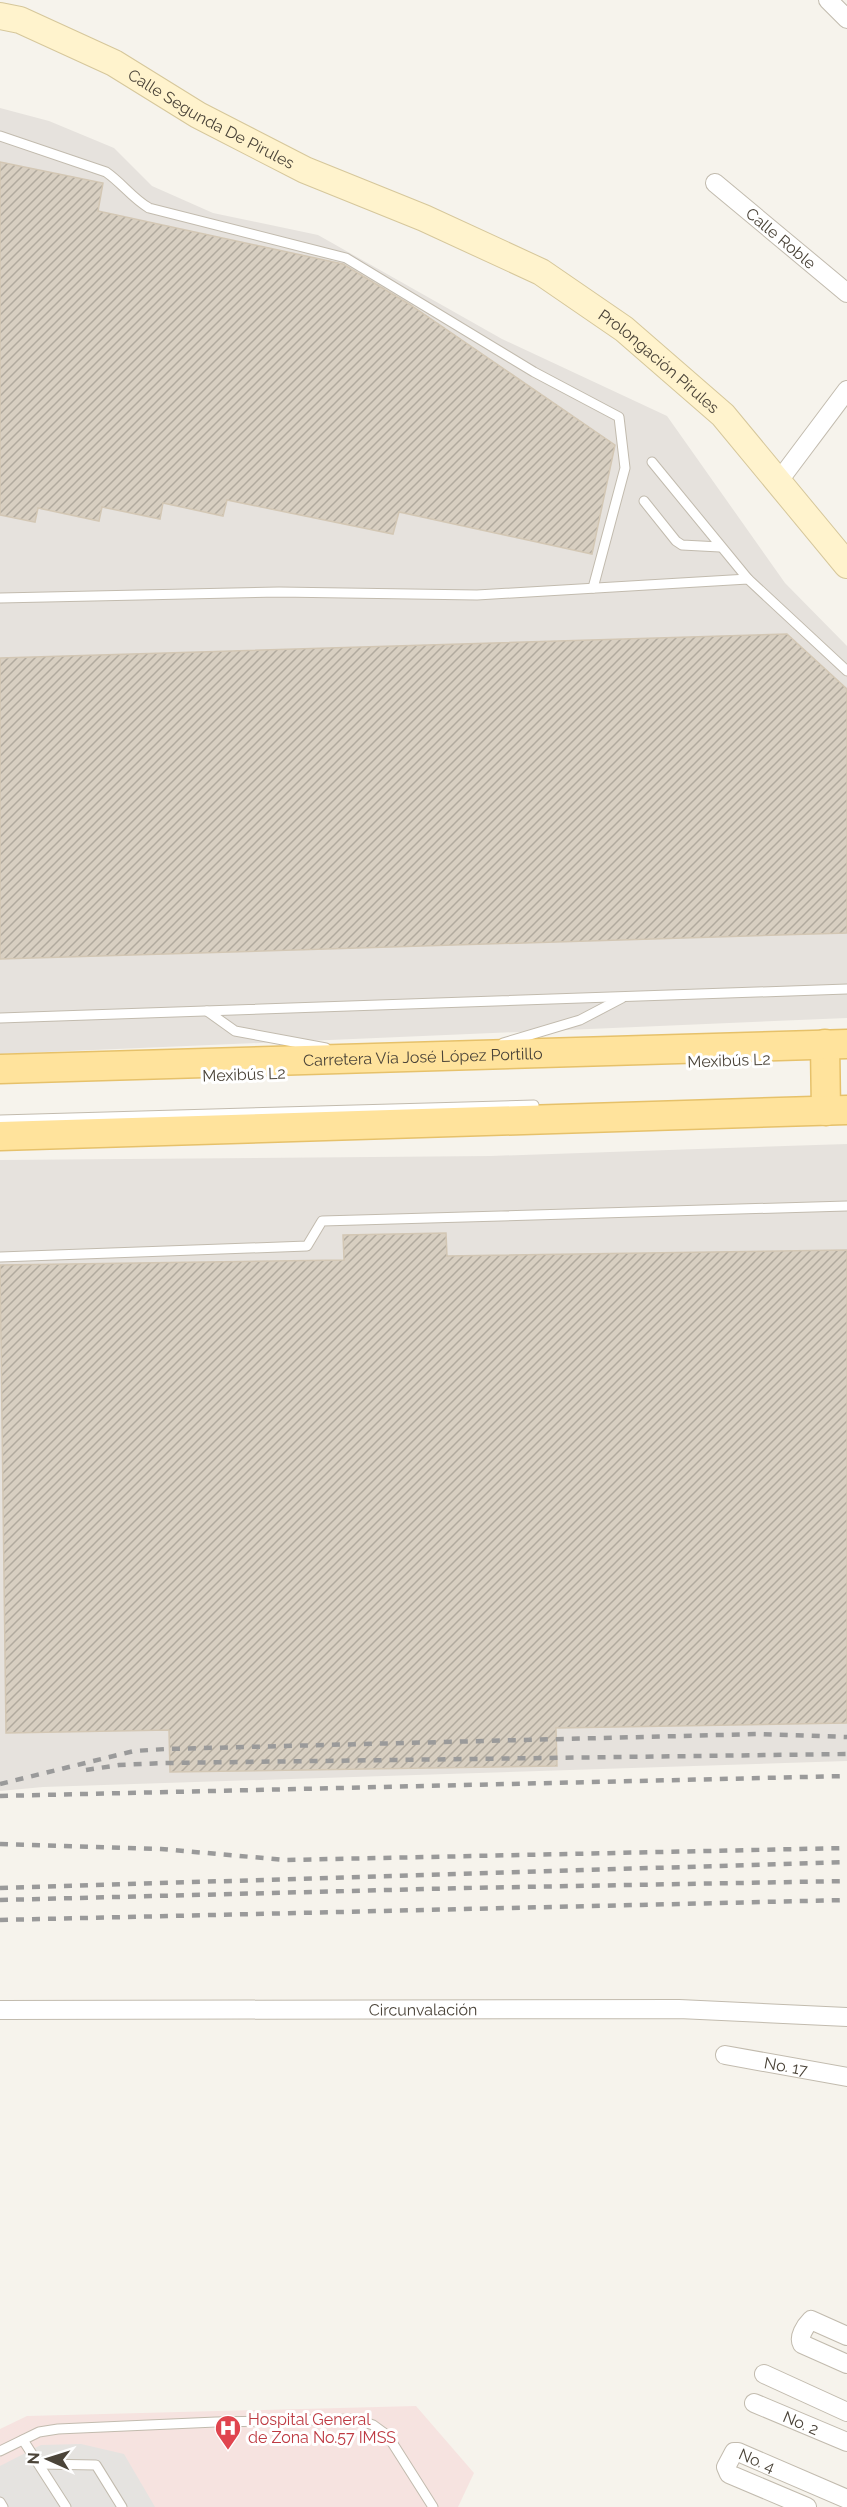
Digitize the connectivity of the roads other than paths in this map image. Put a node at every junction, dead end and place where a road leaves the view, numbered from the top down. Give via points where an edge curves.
1 (828, 0) edge
2 (0, 16) edge
3 (847, 19) edge
4 (0, 136) edge
5 (715, 183) dead end
6 (424, 218) joint
7 (847, 293) edge
8 (847, 390) edge
9 (652, 462) dead end
10 (778, 482) junction
11 (645, 501) dead end
12 (720, 547) junction
13 (847, 565) edge
14 (748, 579) junction
15 (592, 588) junction
16 (0, 597) edge
17 (847, 671) edge
18 (847, 989) edge
19 (624, 997) junction
20 (207, 1011) junction
21 (0, 1018) edge
22 (829, 1052) edge
23 (468, 1055) junction
24 (363, 1058) junction
25 (0, 1069) edge
26 (830, 1103) edge
27 (538, 1105) dead end
28 (0, 1120) edge
29 (0, 1136) edge
30 (847, 1206) edge
31 (0, 1257) edge
32 (0, 2010) edge
33 (847, 2017) edge
34 (725, 2055) dead end
35 (847, 2077) edge
36 (847, 2336) edge
37 (847, 2364) edge
38 (765, 2374) dead end
39 (754, 2403) dead end
40 (847, 2412) edge
41 (23, 2440) junction
42 (847, 2442) edge
43 (0, 2451) edge
44 (39, 2464) junction
45 (847, 2501) edge
46 (0, 2502) edge
47 (3, 2507) edge
48 (66, 2507) edge
49 (122, 2507) edge
50 (433, 2507) edge
51 (807, 2507) edge
52 (841, 2507) edge

1 - 3 street
2 - 6 main road, Calle Segunda De Pirules via 20,20 114,63 198,115 305,170
4 - 15 lane via 106,172 149,208 346,258 534,372 618,417 625,468
5 - 7 street, Calle Roble
6 - 10 main road, Prolongación Pirules via 541,272 624,329 723,415
8 - 10 street
9 - 12 lane
10 - 13 main road, Prolongación Pirules
11 - 12 lane via 675,541 682,545
12 - 14 lane
14 - 15 lane
14 - 17 lane
15 - 16 lane via 477,595 279,592
18 - 19 lane
19 - 20 lane
19 - 23 lane via 580,1020
20 - 21 lane
20 - 24 lane via 235,1031 304,1042
22 - 23 main road, Carretera Vía José López Portillo
22 - 26 main road
23 - 24 main road, Carretera Vía José López Portillo
24 - 25 main road, Carretera Vía José López Portillo
26 - 29 main road
27 - 28 lane
30 - 31 lane via 322,1221 307,1246
32 - 33 street, Circunvalación via 679,2009
34 - 35 street, No. 17
36 - 37 street via 811,2320 800,2341
38 - 40 street, No. 2
39 - 42 street, No. 2
41 - 43 lane
41 - 44 lane
41 - 50 lane via 58,2429 356,2419 388,2436
44 - 48 lane
44 - 49 lane via 96,2465
45 - 51 street, No. 4 via 738,2452 730,2456 726,2467 729,2474
45 - 52 street, No. 4
46 - 47 lane

